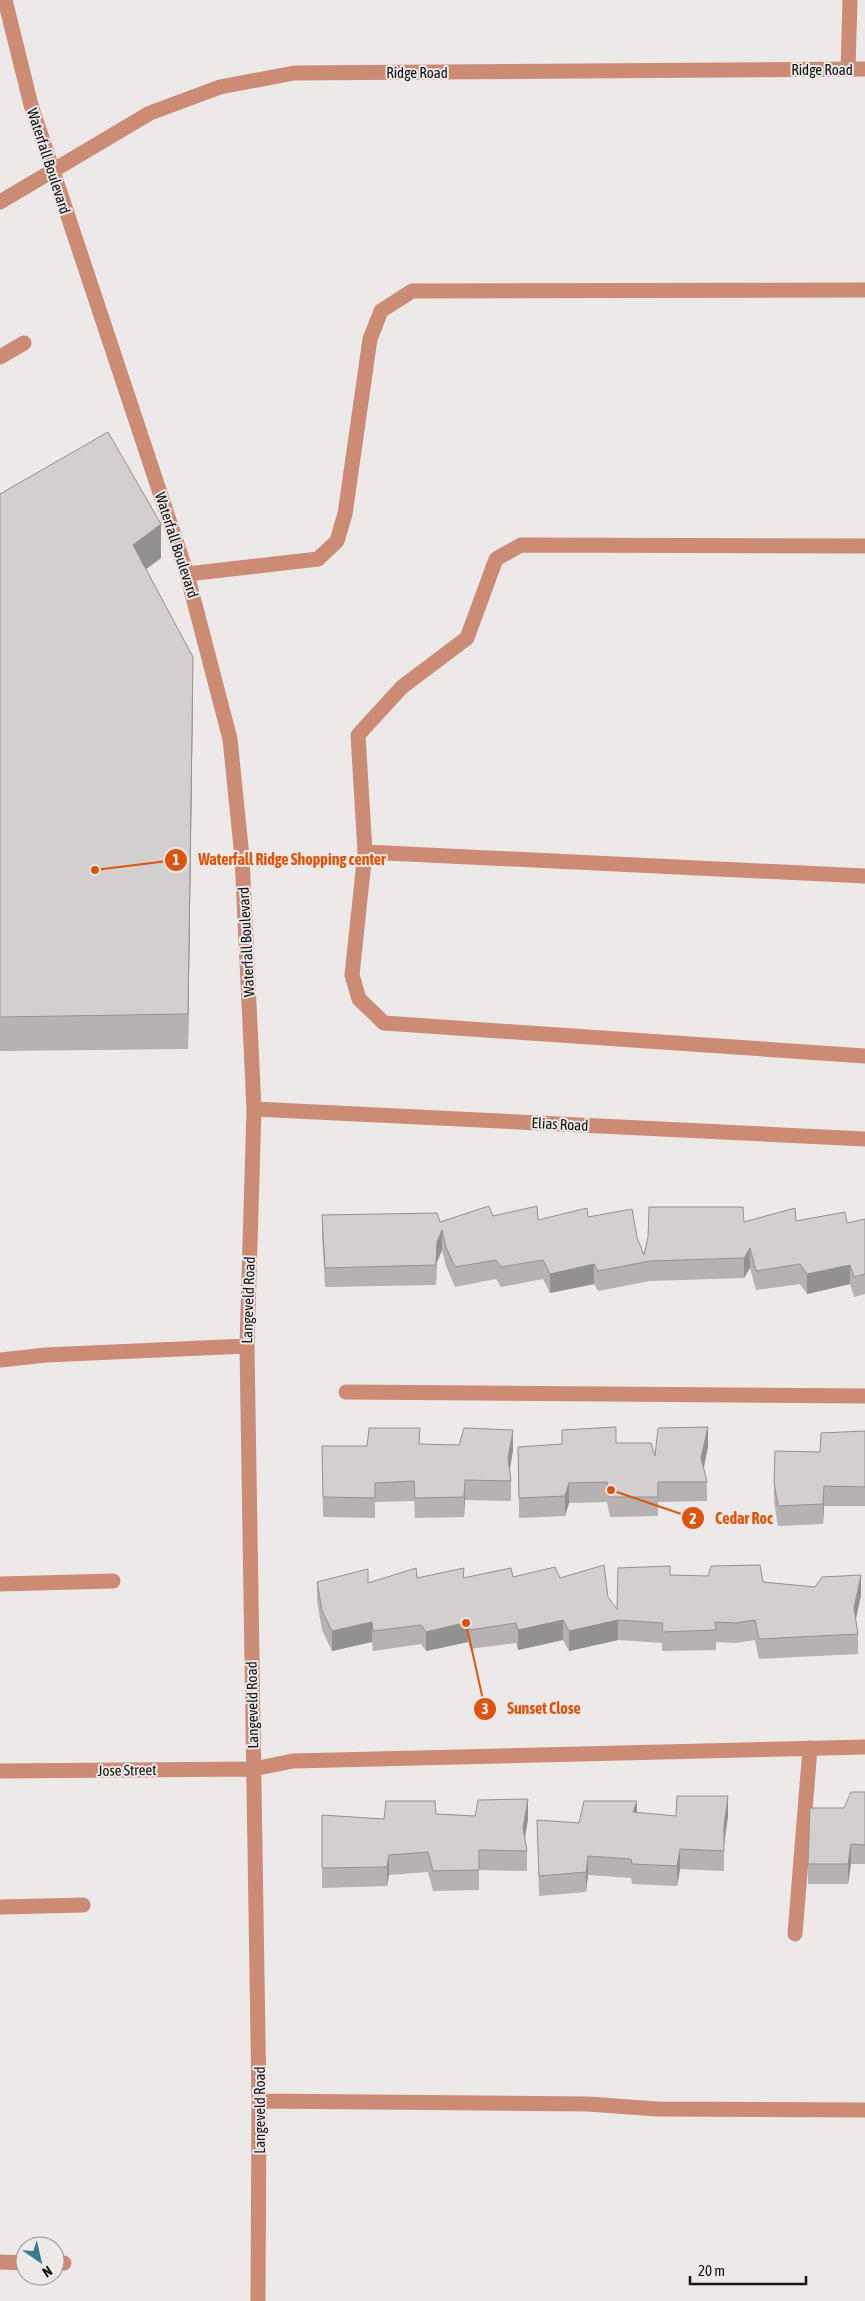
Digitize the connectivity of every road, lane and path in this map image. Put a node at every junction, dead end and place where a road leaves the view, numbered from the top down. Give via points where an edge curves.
1 (5, 0) edge
2 (850, 0) edge
3 (848, 69) junction
4 (865, 69) edge
5 (52, 172) junction
6 (0, 202) edge
7 (865, 290) edge
8 (24, 343) dead end
9 (0, 357) edge
10 (865, 546) edge
11 (188, 574) junction
12 (365, 852) junction
13 (865, 876) edge
14 (865, 1056) edge
15 (254, 1109) junction
16 (865, 1139) edge
17 (247, 1346) junction
18 (0, 1360) edge
19 (346, 1392) dead end
20 (865, 1396) edge
21 (113, 1580) dead end
22 (0, 1584) edge
23 (865, 1747) edge
24 (810, 1748) junction
25 (253, 1769) junction
26 (0, 1771) edge
27 (83, 1904) dead end
28 (0, 1907) edge
29 (795, 1934) dead end
30 (260, 2101) junction
31 (865, 2110) edge
32 (0, 2262) edge
33 (15, 2263) edge
34 (258, 2301) edge

1 - 5 street, Waterfall Boulevard via 31,105
2 - 3 street
3 - 4 street, Ridge Road
3 - 5 street, Ridge Road via 294,73 220,87 150,113
5 - 6 street, Ridge Road
5 - 11 street, Waterfall Boulevard
7 - 11 street via 412,292 381,311 370,339 345,514 337,541 318,559
8 - 9 street
10 - 12 street via 520,545 496,559 466,638 402,687 358,735
11 - 15 street, Waterfall Boulevard via 230,739 242,858
12 - 13 street
12 - 14 street via 352,976 359,998 384,1023
15 - 16 street, Elias Road
15 - 17 street, Langeveld Road
17 - 18 street
17 - 25 street, Langeveld Road
19 - 20 street
21 - 22 street
23 - 24 street, Jose Street
24 - 25 street, Jose Street via 293,1761
24 - 29 street
25 - 26 street, Jose Street
25 - 30 street, Langeveld Road
27 - 28 street
30 - 31 street
30 - 34 street, Langeveld Road
32 - 33 street

